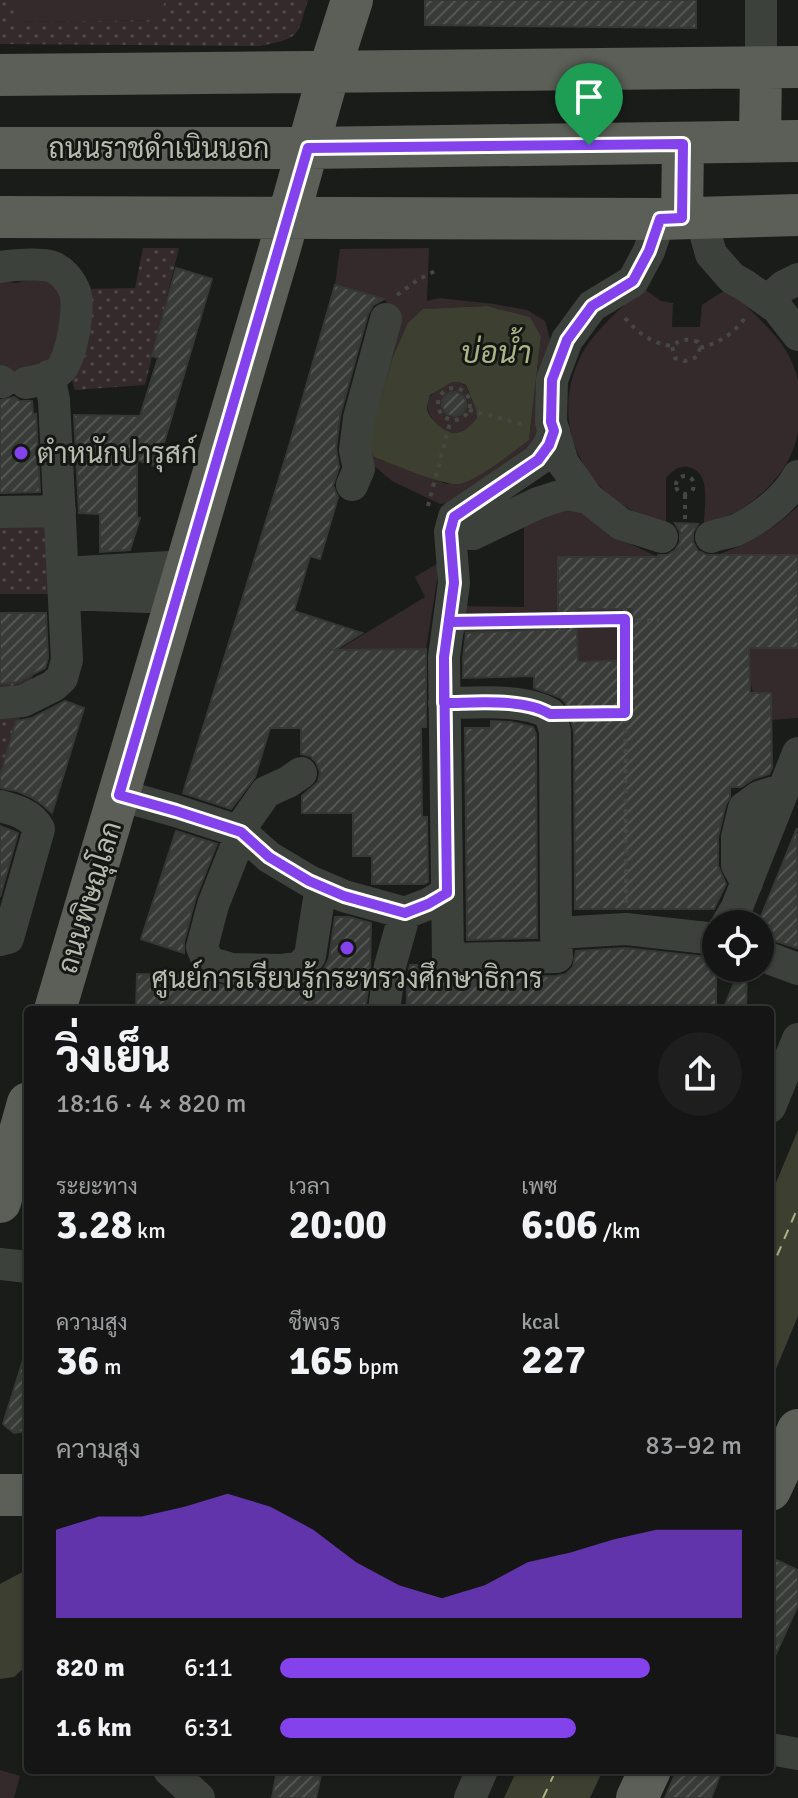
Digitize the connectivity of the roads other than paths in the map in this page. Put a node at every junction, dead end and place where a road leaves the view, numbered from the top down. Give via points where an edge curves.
1 (352, 0) edge
2 (761, 0) edge
3 (780, 67) edge
4 (329, 72) junction
5 (0, 75) edge
6 (779, 141) edge
7 (683, 144) junction
8 (0, 148) edge
9 (308, 148) junction
10 (798, 215) edge
11 (6, 217) edge
12 (289, 218) junction
13 (681, 218) junction
14 (5, 266) edge
15 (798, 279) edge
16 (757, 308) junction
17 (386, 319) road end
18 (798, 335) edge
19 (19, 380) edge
20 (544, 430) junction
21 (798, 476) edge
22 (352, 485) dead end
23 (588, 498) junction
24 (60, 511) junction
25 (0, 512) edge
26 (450, 532) junction
27 (182, 582) junction
28 (63, 584) junction
29 (0, 703) edge
30 (444, 703) junction
31 (798, 753) edge
32 (301, 773) dead end
33 (119, 795) junction
34 (0, 806) edge
35 (241, 832) junction
36 (321, 886) junction
37 (447, 893) junction
38 (735, 910) edge
39 (405, 913) junction
40 (556, 933) junction
41 (702, 937) edge
42 (0, 940) edge
43 (774, 960) edge
44 (798, 969) edge
45 (56, 1006) edge
46 (385, 1006) edge
47 (798, 1039) edge
48 (774, 1097) edge
49 (24, 1117) edge
50 (0, 1202) edge
51 (0, 1264) edge
52 (24, 1267) edge
53 (798, 1430) edge
54 (774, 1481) edge
55 (0, 1495) edge
56 (24, 1495) edge
57 (774, 1497) edge
58 (798, 1499) edge
59 (774, 1750) edge
60 (798, 1754) edge
61 (173, 1774) edge
62 (199, 1774) edge
63 (480, 1774) edge
64 (648, 1774) edge
65 (199, 1798) edge
66 (470, 1798) edge
67 (637, 1798) edge

1 - 4 main road, ถนนพิษณุโลก
2 - 3 street
3 - 4 main road
3 - 6 main road
4 - 5 main road
4 - 9 main road, ถนนพิษณุโลก
6 - 7 main road, ถนนราชดำเนินนอก
7 - 9 main road, ถนนราชดำเนินนอก
7 - 13 main road
8 - 9 main road, ถนนราชดำเนินนอก
9 - 12 main road, ถนนพิษณุโลก
10 - 13 main road
11 - 12 main road
11 - 14 street
12 - 13 main road
12 - 27 main road, ถนนพิษณุโลก
13 - 16 street
13 - 20 street via 649,251 633,281 592,306 567,340 552,380 551,422
14 - 19 street via 49,265 68,280 76,295 72,346 60,370
15 - 16 street
16 - 18 street via 777,308
17 - 22 street via 359,418 359,469
19 - 24 street via 54,400
20 - 23 street
20 - 26 street via 549,445 538,460 454,517
21 - 23 street via 769,510 736,530 686,533 621,524
23 - 26 street via 566,494 473,534
24 - 25 street
24 - 28 street
26 - 30 street via 454,583
27 - 28 street
27 - 33 main road, ถนนพิษณุโลก
28 - 29 street via 67,660 62,678 23,701
30 - 37 street
30 - 40 street via 504,703 540,707 550,714 555,731
31 - 38 street
32 - 35 street via 266,792
33 - 35 street
33 - 45 main road, ถนนพิษณุโลก
34 - 42 street via 35,821 39,829 8,938
35 - 36 street via 269,857
35 - 36 street via 202,947 208,962 232,969 300,967 310,956
36 - 39 street
37 - 39 street
37 - 40 street via 448,959 557,957
39 - 46 street
40 - 41 street via 626,929
43 - 44 street
47 - 48 street
49 - 50 main road
51 - 52 street
53 - 54 main road
55 - 56 main road
57 - 58 main road
59 - 60 street
61 - 65 street
62 - 65 street
63 - 66 street
64 - 67 main road

